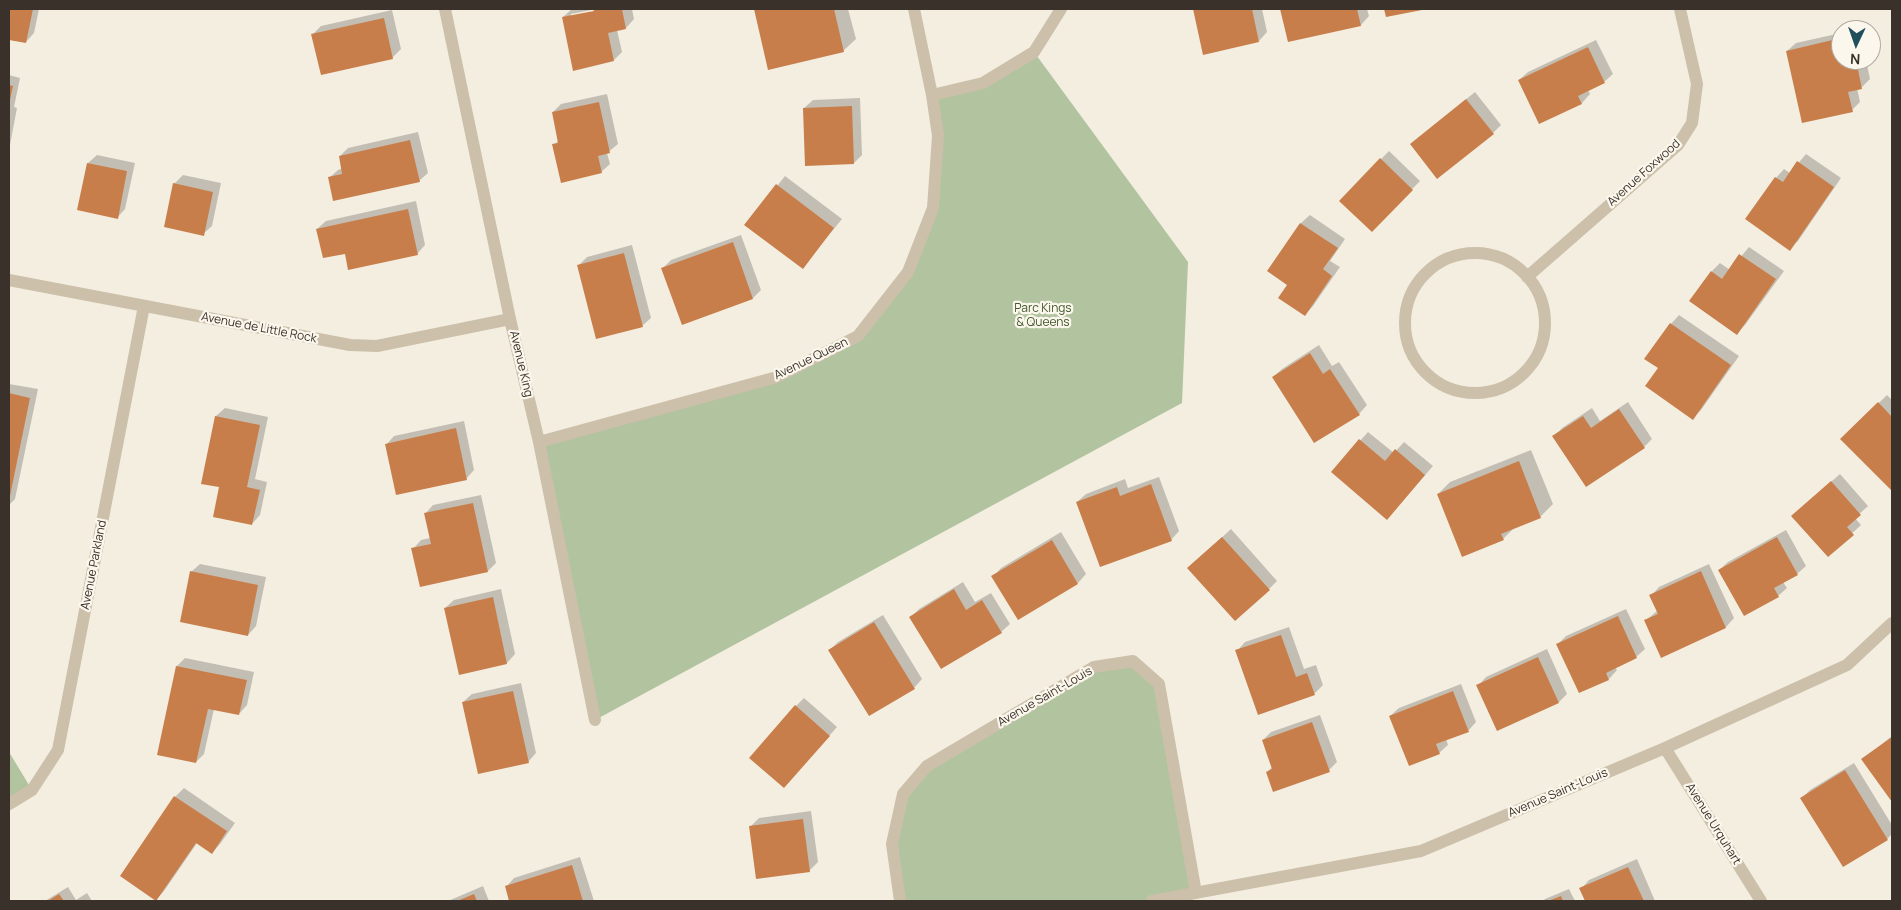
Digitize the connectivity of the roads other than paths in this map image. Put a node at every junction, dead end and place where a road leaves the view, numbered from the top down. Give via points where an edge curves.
1 (445, 9) edge
2 (914, 9) edge
3 (1061, 9) edge
4 (1680, 9) edge
5 (932, 95) junction
6 (1527, 277) junction
7 (9, 280) edge
8 (144, 306) junction
9 (510, 319) junction
10 (539, 442) junction
11 (1892, 623) edge
12 (595, 720) dead end
13 (1665, 748) junction
14 (9, 804) edge
15 (1196, 893) junction
16 (900, 901) edge
17 (1152, 901) edge
18 (1761, 901) edge

1 - 9 street, Avenue King
2 - 5 street, Avenue Queen
3 - 5 street via 1034,52 983,83
4 - 6 street, Avenue Foxwood via 1697,84 1692,123 1678,145
5 - 10 street, Avenue Queen via 938,136 933,208 908,272 858,336 777,377
6 - 6 street via 1544,308 1545,331 1539,353 1526,372 1508,385 1486,393 1463,392 1442,386 1424,372 1410,352 1404,330 1406,305 1416,284 1432,266 1453,256 1476,253 1500,257
7 - 8 street, Avenue de Little Rock
8 - 9 street, Avenue de Little Rock via 350,345 377,346
8 - 14 street, Avenue Parkland via 58,750 32,790
9 - 10 street, Avenue King
10 - 12 street, Avenue King
11 - 13 street, Avenue Saint-Louis via 1847,665
13 - 15 street, Avenue Saint-Louis via 1421,851
13 - 18 street, Avenue Urquhart
15 - 16 street, Avenue Saint-Louis via 1159,684 1133,661 1094,667 927,766 903,794 892,844
15 - 17 street, Avenue Saint-Louis

